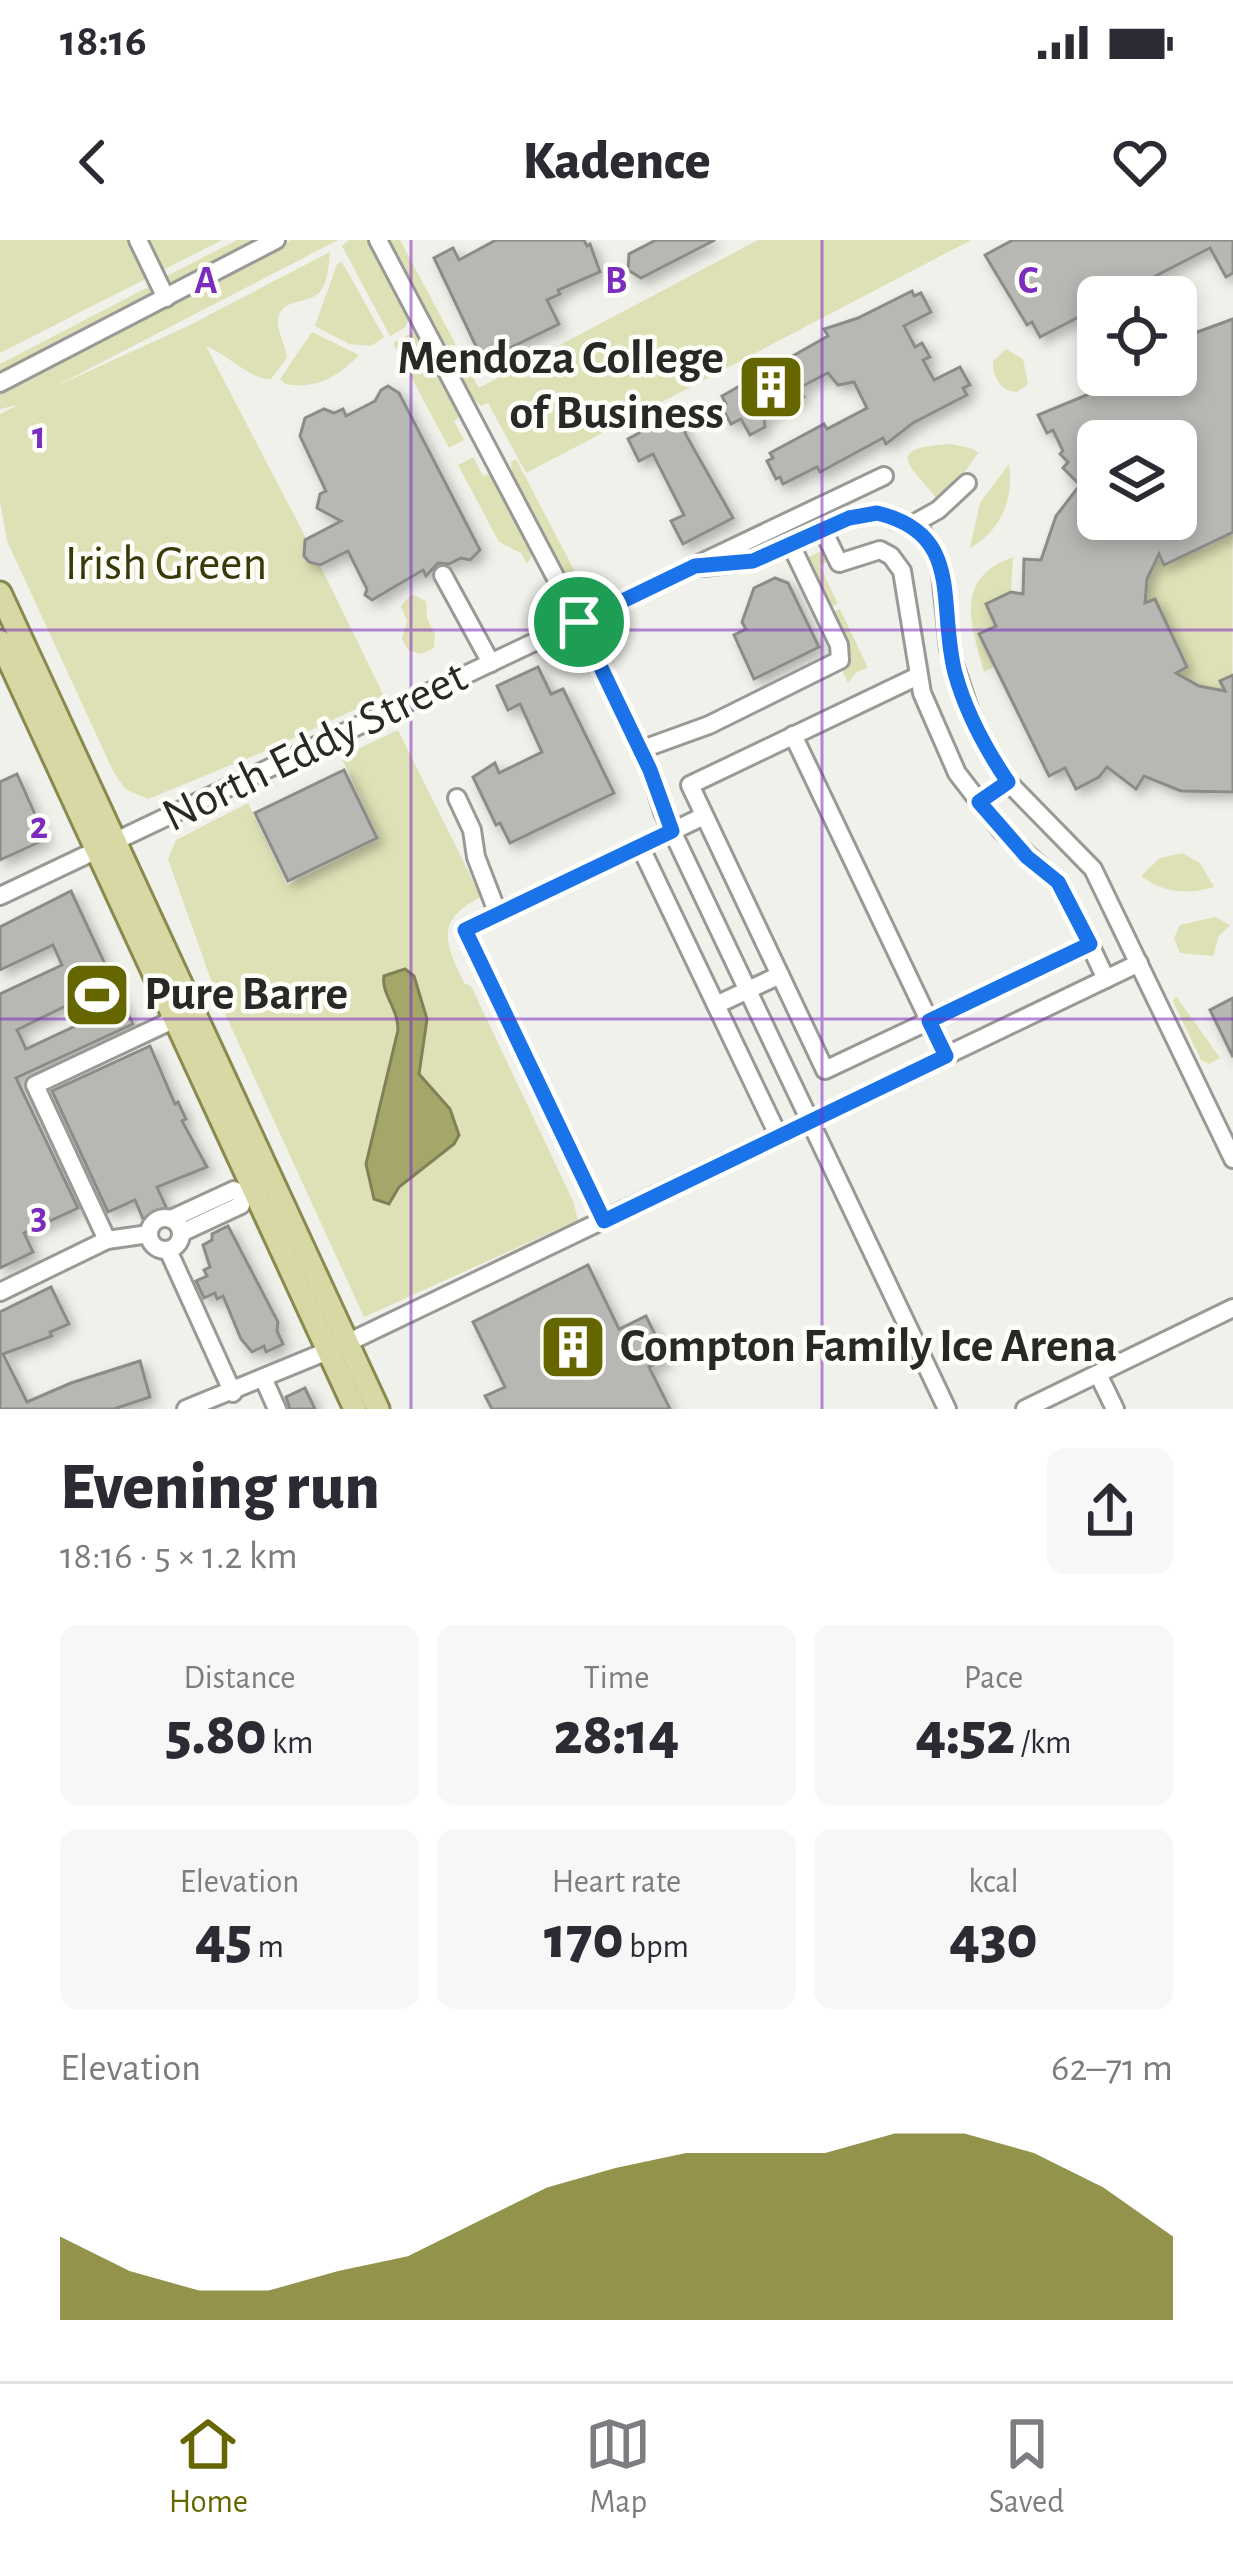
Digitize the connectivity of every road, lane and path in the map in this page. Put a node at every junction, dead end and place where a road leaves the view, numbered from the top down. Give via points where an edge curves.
1 (138, 240) edge
2 (276, 240) edge
3 (378, 240) edge
4 (166, 298) junction
5 (0, 383) edge
6 (884, 476) dead end
7 (967, 483) dead end
8 (913, 524) junction
9 (823, 530) junction
10 (791, 545) junction
11 (695, 566) junction
12 (443, 575) dead end
13 (0, 593) edge
14 (579, 622) junction
15 (0, 641) edge
16 (491, 663) junction
17 (918, 676) junction
18 (793, 735) junction
19 (642, 754) junction
20 (1008, 782) junction
21 (457, 798) dead end
22 (979, 802) junction
23 (704, 816) junction
24 (672, 831) junction
25 (106, 846) junction
26 (640, 846) junction
27 (0, 896) edge
28 (498, 914) junction
29 (1090, 944) junction
30 (1139, 963) junction
31 (780, 975) junction
32 (1106, 979) junction
33 (748, 990) junction
34 (716, 1005) junction
35 (175, 1019) junction
36 (929, 1021) junction
37 (946, 1056) junction
38 (811, 1122) junction
39 (779, 1137) junction
40 (1233, 1159) edge
41 (248, 1193) junction
42 (604, 1221) junction
43 (176, 1226) junction
44 (149, 1234) junction
45 (107, 1240) junction
46 (168, 1250) junction
47 (0, 1292) edge
48 (1233, 1308) edge
49 (337, 1347) junction
50 (1098, 1374) junction
51 (264, 1379) junction
52 (233, 1393) junction
53 (185, 1409) edge
54 (278, 1409) edge
55 (355, 1409) edge
56 (378, 1409) edge
57 (947, 1409) edge
58 (1025, 1409) edge
59 (1115, 1409) edge

1 - 4 street
2 - 4 street
3 - 14 street
4 - 5 street
6 - 11 street, North Eddy Street
7 - 8 street
8 - 9 street via 877,513
8 - 20 street via 940,564 965,704
9 - 10 street
9 - 17 street via 839,562 880,550 900,566
10 - 11 street via 753,561
10 - 19 street via 840,660
11 - 14 street, North Eddy Street
12 - 16 street
13 - 25 main road
14 - 16 street, North Eddy Street
14 - 19 street
15 - 25 main road
16 - 25 street, North Eddy Street
17 - 18 street
17 - 22 street via 934,728
18 - 23 street via 690,785
18 - 36 street
19 - 24 street
20 - 22 street
20 - 30 street via 1093,868
21 - 28 street
22 - 29 street via 1058,882
23 - 24 street
23 - 31 street
24 - 26 street
24 - 33 street
25 - 27 street, North Eddy Street
25 - 35 main road
25 - 49 main road
26 - 28 street
26 - 34 street
28 - 42 street via 465,930
29 - 32 street
29 - 36 street
30 - 32 street
30 - 40 street
31 - 33 street
31 - 36 street via 825,1070
32 - 37 street
33 - 34 street
33 - 38 street
34 - 39 street
35 - 41 main road
35 - 45 street via 35,1085
36 - 37 street
37 - 38 street
38 - 39 street
38 - 57 street
39 - 42 street
41 - 43 street via 234,1190
41 - 49 main road
42 - 49 street
43 - 44 street via 154,1222
43 - 46 street via 179,1242
44 - 45 street
44 - 46 street
45 - 47 street
46 - 52 street
48 - 50 street
49 - 51 street
49 - 55 main road
49 - 56 main road
50 - 58 street
50 - 59 street
51 - 52 street
51 - 54 street
52 - 53 street

